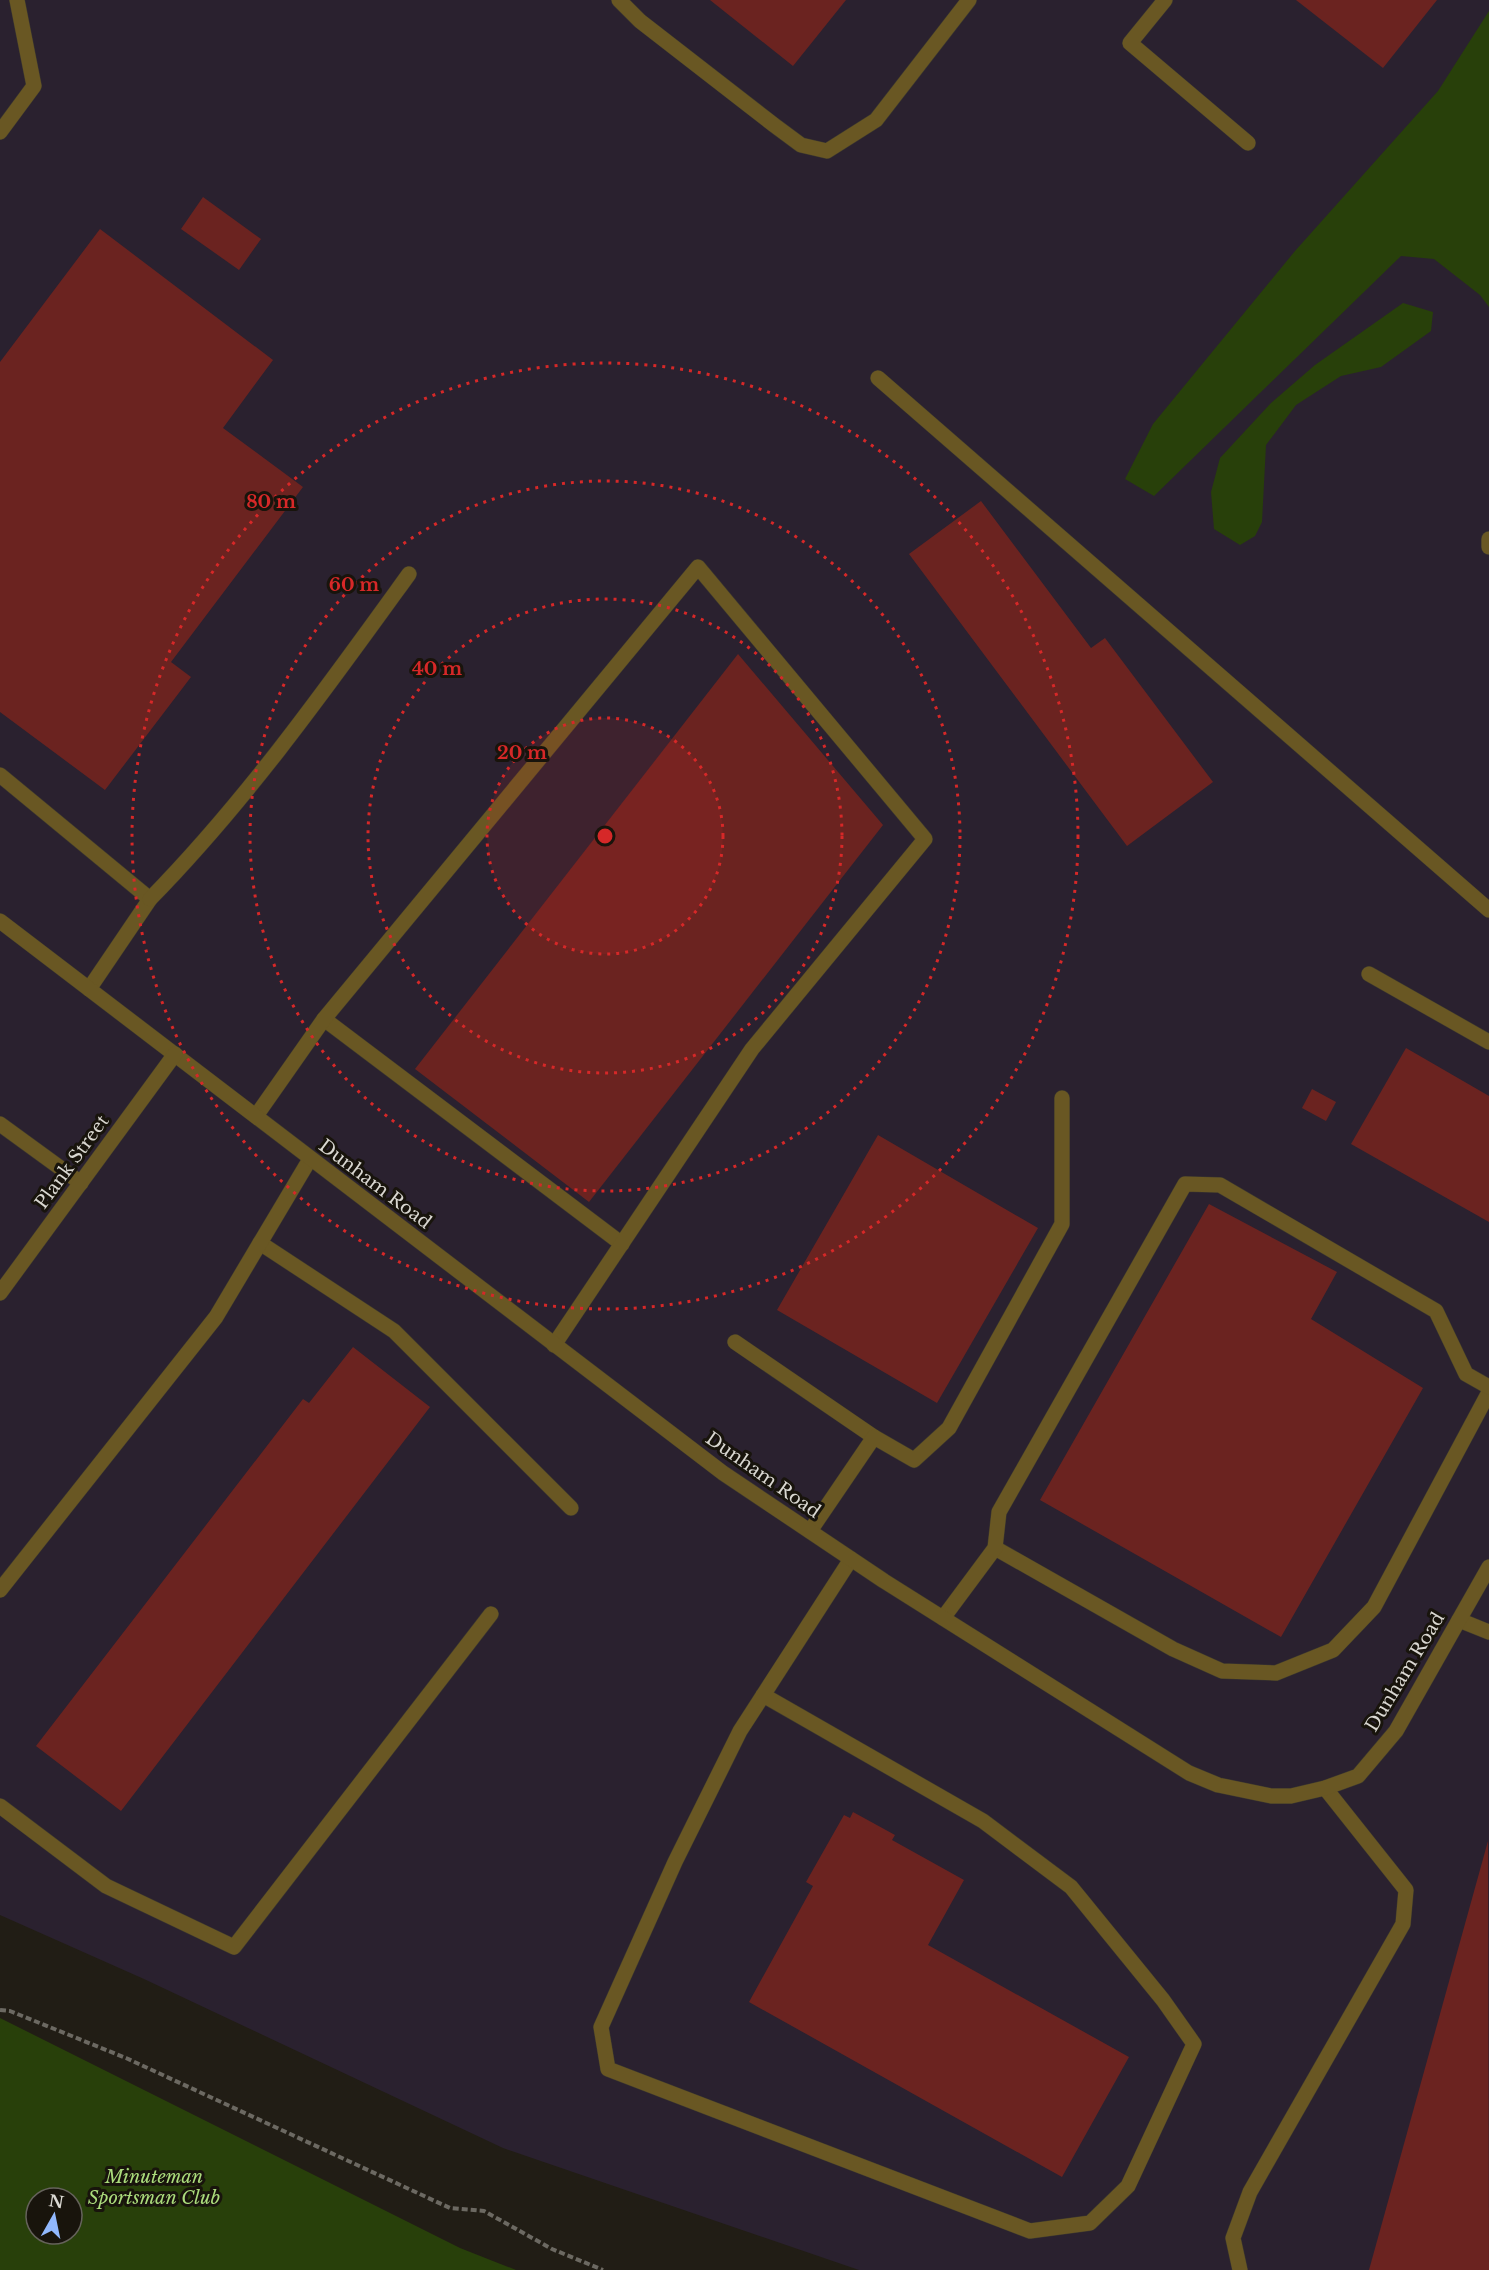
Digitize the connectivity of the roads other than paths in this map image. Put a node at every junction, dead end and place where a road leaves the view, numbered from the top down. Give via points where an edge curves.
1 (17, 0) edge
2 (619, 0) edge
3 (969, 0) edge
4 (1165, 0) edge
5 (0, 132) edge
6 (1248, 143) dead end
7 (878, 378) dead end
8 (1489, 539) edge
9 (1489, 547) edge
10 (410, 574) dead end
11 (0, 775) edge
12 (150, 899) junction
13 (1489, 910) edge
14 (0, 921) edge
15 (1369, 975) dead end
16 (89, 989) junction
17 (324, 1019) junction
18 (1489, 1042) edge
19 (175, 1054) junction
20 (1062, 1098) dead end
21 (256, 1116) junction
22 (0, 1124) edge
23 (310, 1159) junction
24 (81, 1182) junction
25 (260, 1243) junction
26 (622, 1244) junction
27 (0, 1293) edge
28 (735, 1342) dead end
29 (554, 1345) junction
30 (1489, 1387) edge
31 (1489, 1392) edge
32 (874, 1437) junction
33 (571, 1508) dead end
34 (810, 1531) junction
35 (995, 1548) junction
36 (851, 1559) junction
37 (1489, 1567) edge
38 (0, 1590) edge
39 (491, 1614) dead end
40 (943, 1618) junction
41 (1459, 1620) junction
42 (1489, 1632) edge
43 (763, 1695) junction
44 (1325, 1788) junction
45 (0, 1806) edge
46 (1239, 2270) edge

1 - 5 street via 34,86
2 - 3 street via 640,21 801,145 827,151 876,120
4 - 6 street via 1130,44
7 - 13 street
8 - 9 street
10 - 12 street via 225,817
11 - 12 street
12 - 16 street
14 - 16 street, Dunham Road
15 - 18 street
16 - 19 street, Dunham Road
17 - 21 street
17 - 26 street
17 - 26 street via 698,567 925,839 752,1048
19 - 21 street, Dunham Road
19 - 24 street, Plank Street
20 - 32 street via 1062,1224 949,1428 914,1460
21 - 23 street, Dunham Road
22 - 24 street
23 - 25 street
23 - 29 street, Dunham Road
24 - 27 street, Plank Street
25 - 33 street via 394,1331
25 - 38 street via 216,1317
26 - 29 street
28 - 32 street
29 - 34 street, Dunham Road via 723,1473
30 - 35 street via 1466,1374 1436,1311 1220,1185 1185,1184 999,1512
31 - 35 street via 1374,1607 1333,1650 1276,1673 1222,1671 1173,1649
32 - 34 street
34 - 36 street, Dunham Road
35 - 40 street
36 - 40 street, Dunham Road
36 - 43 street
37 - 41 street, Dunham Road
39 - 45 street via 234,1947 106,1886
40 - 44 street, Dunham Road via 1190,1773 1218,1785 1271,1796
41 - 42 street
41 - 44 street, Dunham Road via 1396,1731 1358,1776
43 - 43 street via 740,1731 675,1862 601,2027 608,2069 1030,2231 1090,2223 1128,2186 1194,2044 1164,2000 1071,1887 983,1821
44 - 46 street via 1406,1890 1402,1924 1250,2192 1233,2238

